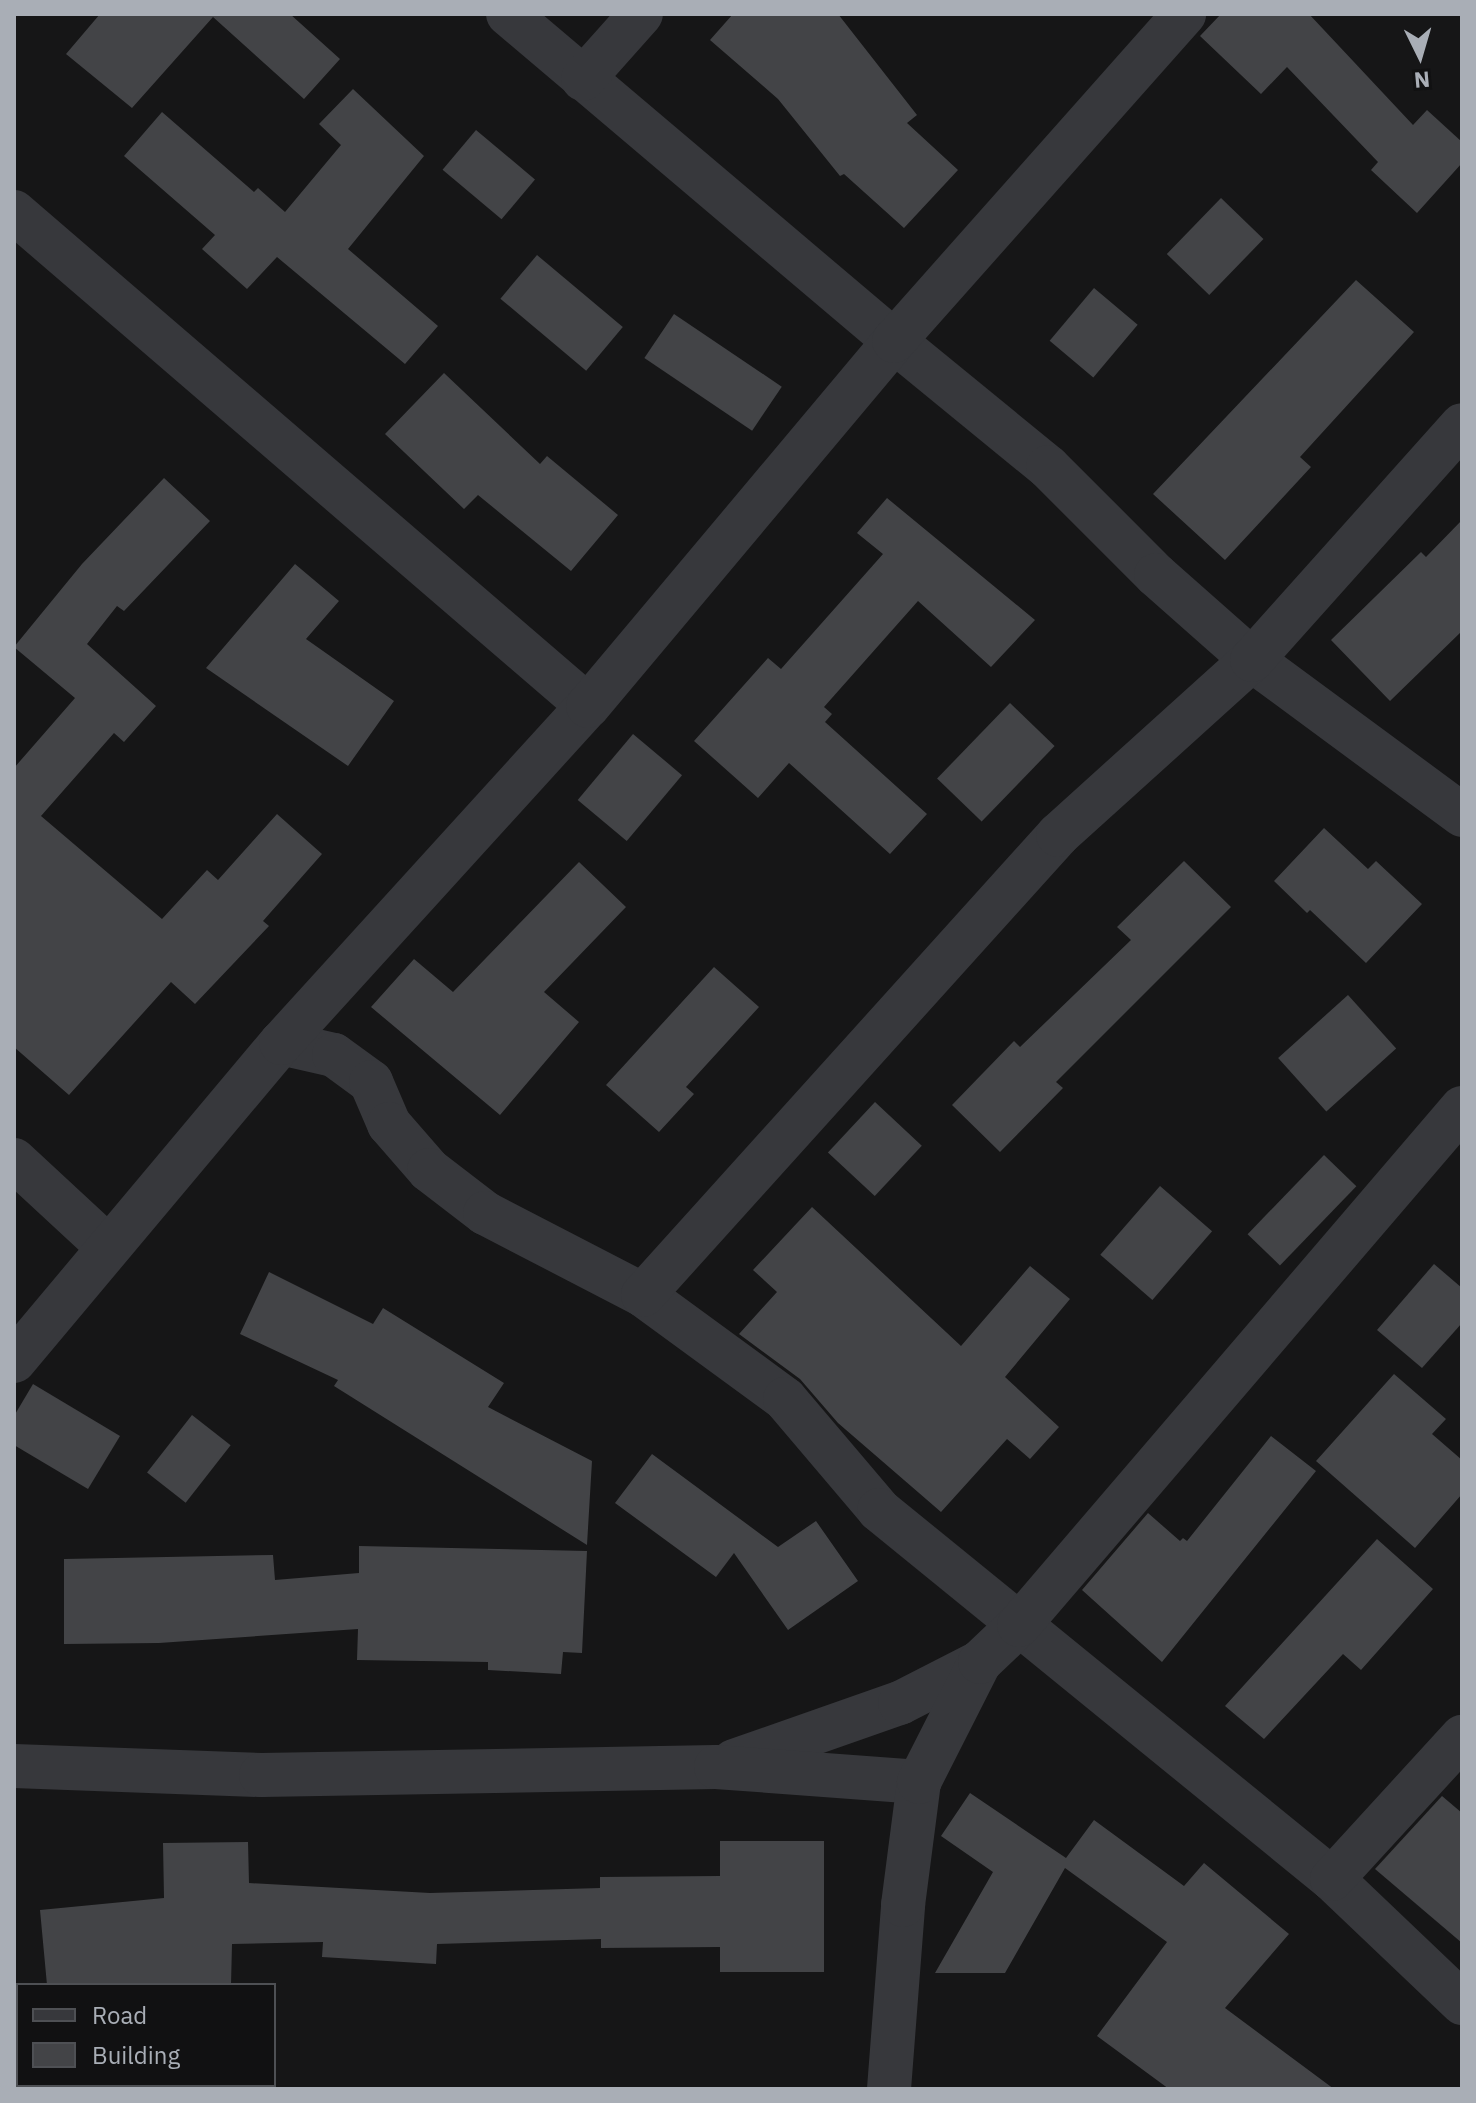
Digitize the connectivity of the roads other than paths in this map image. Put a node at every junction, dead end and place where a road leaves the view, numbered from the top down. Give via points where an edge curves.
1 (508, 14) edge
2 (641, 14) edge
3 (1184, 14) edge
4 (583, 79) junction
5 (14, 212) edge
6 (894, 341) junction
7 (1462, 425) edge
8 (1252, 660) junction
9 (588, 706) junction
10 (1462, 815) edge
11 (281, 1043) junction
12 (1462, 1108) edge
13 (14, 1160) edge
14 (109, 1248) junction
15 (643, 1295) junction
16 (14, 1361) edge
17 (1019, 1625) junction
18 (980, 1662) junction
19 (1462, 1737) edge
20 (14, 1766) edge
21 (716, 1767) junction
22 (919, 1782) junction
23 (1332, 1879) junction
24 (1462, 2003) edge
25 (889, 2089) edge

1 - 4 street
2 - 4 street
3 - 6 street
4 - 6 street
5 - 9 street
6 - 8 street via 1048,467 1156,575
6 - 9 street
7 - 8 street
8 - 10 street
8 - 15 street via 1058,835
9 - 11 street
11 - 14 street
11 - 15 street via 334,1055 371,1082 389,1124 429,1170 485,1213
12 - 17 street
13 - 14 street
14 - 16 street
15 - 17 street via 785,1399 879,1510
17 - 18 street
17 - 23 street
18 - 21 street via 900,1703
18 - 22 street
19 - 23 street
20 - 21 street via 261,1775
21 - 22 street
22 - 25 street
23 - 24 street

